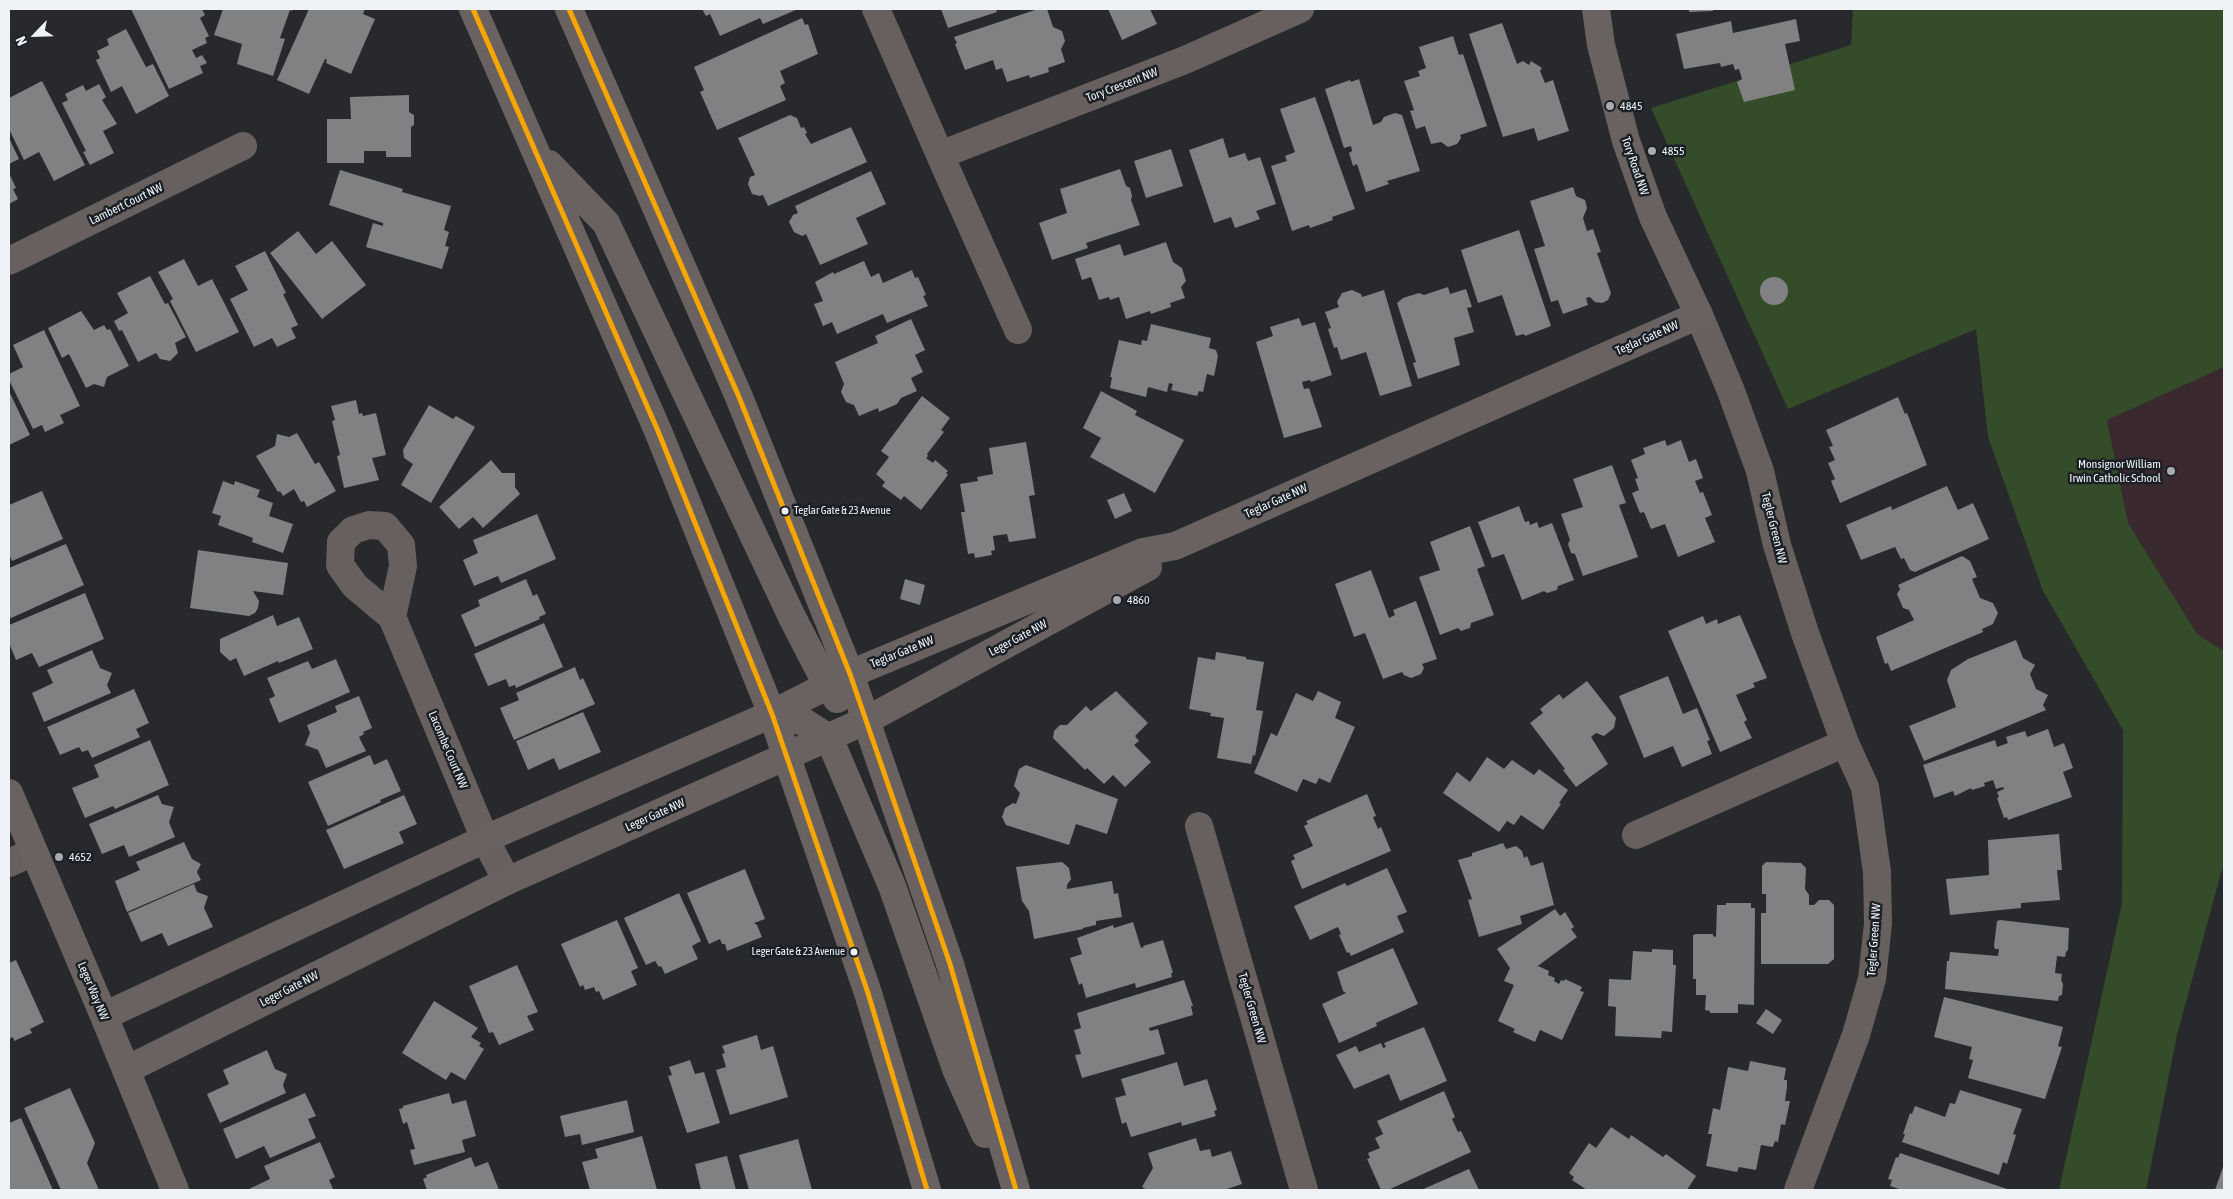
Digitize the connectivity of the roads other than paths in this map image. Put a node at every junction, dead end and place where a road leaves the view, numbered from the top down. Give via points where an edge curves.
1 (473, 9) edge
2 (568, 9) edge
3 (876, 9) edge
4 (1300, 9) edge
5 (1596, 9) edge
6 (243, 146) dead end
7 (536, 151) junction
8 (940, 155) junction
9 (9, 261) edge
10 (1698, 315) junction
11 (1018, 330) dead end
12 (1175, 546) junction
13 (392, 617) dead end
14 (838, 680) junction
15 (772, 714) junction
16 (866, 720) junction
17 (829, 738) junction
18 (1845, 743) junction
19 (788, 757) junction
20 (9, 793) edge
21 (1199, 826) dead end
22 (1636, 835) dead end
23 (485, 839) junction
24 (33, 852) junction
25 (9, 863) edge
26 (506, 881) junction
27 (104, 1016) junction
28 (126, 1070) junction
29 (175, 1190) edge
30 (927, 1190) edge
31 (1010, 1190) edge
32 (1016, 1190) edge
33 (1304, 1190) edge
34 (1798, 1190) edge

1 - 7 street
2 - 14 street via 739,398
3 - 8 street
4 - 8 street, Tory Crescent NW via 1186,60
5 - 10 street, Tory Road NW via 1601,45 1626,142 1653,217
6 - 9 street, Lambert Court NW
7 - 14 street via 606,223
7 - 15 street via 658,431
8 - 11 street
10 - 12 street, Teglar Gate NW
10 - 18 street, Tegler Green NW via 1731,390 1760,471 1777,545
12 - 14 street, Teglar Gate NW via 1142,552
12 - 16 street, Leger Gate NW via 1149,567
13 - 23 street, Lacombe Court NW
14 - 15 street
14 - 16 street
15 - 17 street via 804,722
15 - 19 street
15 - 23 street
16 - 17 street, Leger Gate NW
16 - 32 street via 950,964
17 - 19 street, Leger Gate NW
17 - 31 street via 892,886 956,1069
18 - 22 street
18 - 34 street, Tegler Green NW via 1865,787 1877,872 1878,924 1872,979 1856,1035
19 - 26 street, Leger Gate NW
19 - 30 street via 868,993
20 - 24 street, Leger Way NW
21 - 33 street, Tegler Green NW
23 - 26 street, Lacombe Court NW
23 - 27 street
24 - 25 street
24 - 27 street, Leger Way NW
26 - 28 street, Leger Gate NW
27 - 28 street, Leger Way NW
28 - 29 street, Leger Way NW

